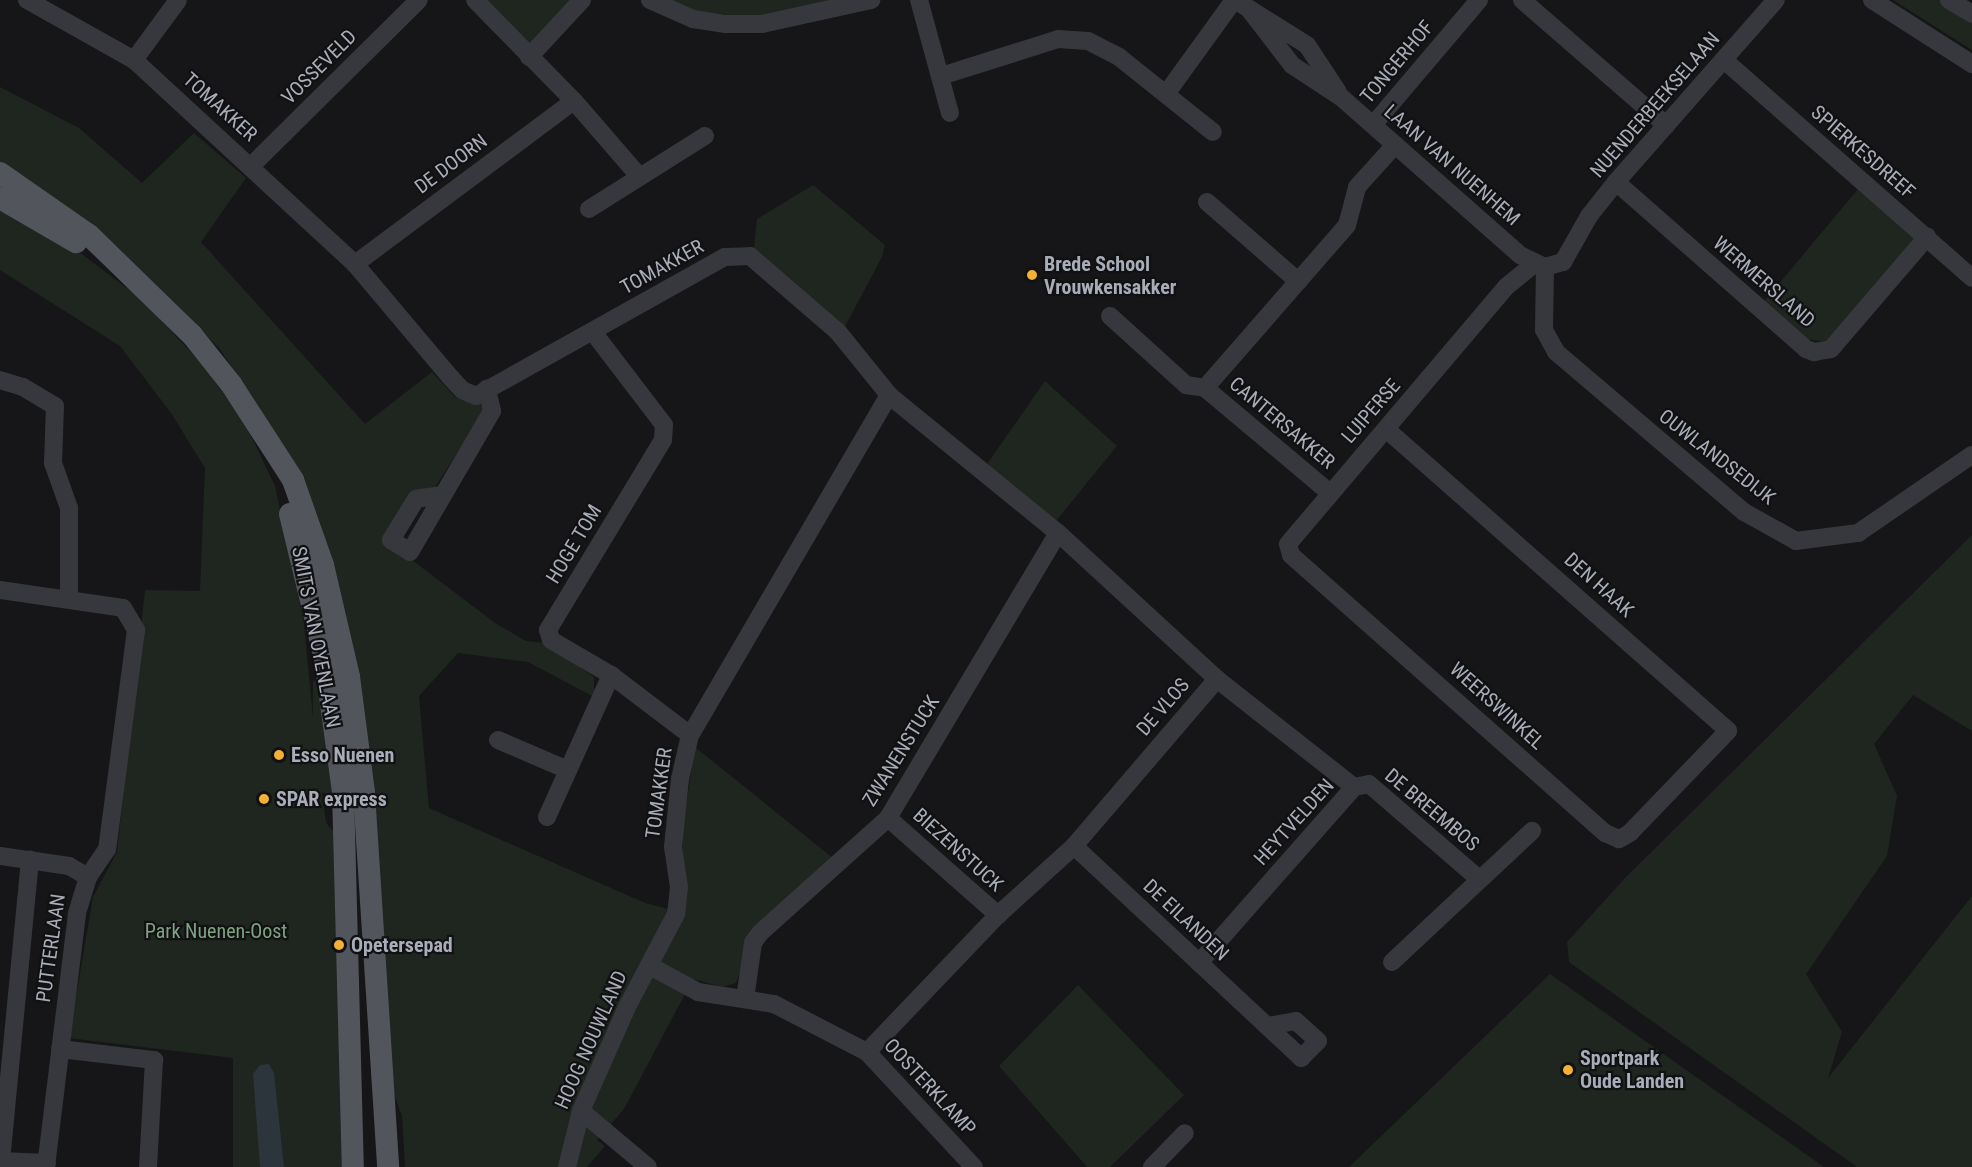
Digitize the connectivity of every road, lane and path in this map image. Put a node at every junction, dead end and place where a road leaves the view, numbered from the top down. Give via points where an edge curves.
1 (27, 0) edge
2 (178, 0) edge
3 (419, 0) edge
4 (475, 0) edge
5 (582, 0) edge
6 (650, 0) edge
7 (871, 0) edge
8 (919, 0) edge
9 (1479, 0) edge
10 (1522, 0) edge
11 (1776, 0) edge
12 (1872, 0) edge
13 (1950, 0) edge
14 (1239, 3) edge
15 (44, 5) edge
16 (1972, 14) edge
17 (530, 57) junction
18 (134, 60) junction
19 (1724, 60) junction
20 (1972, 64) edge
21 (941, 76) junction
22 (1166, 94) junction
23 (574, 101) junction
24 (950, 113) dead end
25 (1373, 125) junction
26 (1666, 125) junction
27 (1213, 132) dead end
28 (705, 136) dead end
29 (1395, 145) junction
30 (251, 166) junction
31 (0, 173) edge
32 (639, 176) junction
33 (1616, 182) junction
34 (0, 198) edge
35 (1207, 202) dead end
36 (589, 209) dead end
37 (1927, 237) junction
38 (1576, 245) joint
39 (112, 260) junction
40 (355, 264) junction
41 (1539, 266) junction
42 (1972, 278) edge
43 (1298, 281) junction
44 (1110, 316) dead end
45 (592, 332) junction
46 (0, 380) edge
47 (1205, 388) junction
48 (487, 389) junction
49 (890, 395) junction
50 (1386, 429) junction
51 (264, 436) junction
52 (1972, 455) edge
53 (1330, 493) junction
54 (443, 495) dead end
55 (1058, 533) junction
56 (1287, 544) joint
57 (0, 590) edge
58 (69, 597) junction
59 (611, 675) junction
60 (1217, 679) junction
61 (690, 735) junction
62 (498, 740) dead end
63 (568, 770) junction
64 (1681, 781) joint
65 (1354, 787) junction
66 (547, 817) dead end
67 (888, 818) junction
68 (1532, 831) dead end
69 (1074, 846) junction
70 (0, 856) edge
71 (30, 859) junction
72 (88, 877) junction
73 (1478, 878) junction
74 (998, 915) junction
75 (1392, 962) dead end
76 (1199, 963) junction
77 (650, 966) junction
78 (745, 999) junction
79 (1267, 1026) dead end
80 (60, 1049) junction
81 (867, 1052) junction
82 (581, 1111) junction
83 (1185, 1133) dead end
84 (0, 1161) edge
85 (47, 1165) edge
86 (148, 1167) edge
87 (353, 1167) edge
88 (388, 1167) edge
89 (567, 1167) edge
90 (648, 1167) edge
91 (974, 1167) edge
92 (1152, 1167) edge

1 - 15 street, TOMAKKER
2 - 18 street
3 - 30 street, VOSSEVELD
4 - 17 street
5 - 17 street
6 - 7 street via 693,19 726,24 762,24
8 - 21 street
9 - 25 street, TONGERHOF
10 - 26 street
11 - 19 street, NUENDERBEEKSELAAN
12 - 20 street
13 - 16 street
14 - 22 street
14 - 25 street, LAAN VAN NUENHEM via 1307,45 1342,98
15 - 18 street, TOMAKKER
17 - 23 street
18 - 30 street, TOMAKKER
19 - 26 street, NUENDERBEEKSELAAN
19 - 37 street, SPIERKESDREEF
21 - 22 street via 1058,39 1088,42 1119,57
21 - 24 street
22 - 27 street
23 - 32 street
23 - 40 street, DE DOORN
25 - 29 street, LAAN VAN NUENHEM
26 - 33 street, NUENDERBEEKSELAAN
28 - 32 street
29 - 41 street, LAAN VAN NUENHEM
29 - 43 street, CANTERSAKKER via 1357,186 1347,225
30 - 40 street, TOMAKKER
31 - 39 main road, SMITS VAN OYENLAAN via 89,235
32 - 36 street
33 - 37 street, WERMERSLAND via 1806,349 1815,352 1831,349
33 - 38 street, NUENDERBEEKSELAAN via 1589,216
34 - 39 main road, SMITS VAN OYENLAAN
35 - 43 street
37 - 42 street, SPIERKESDREEF
38 - 41 street, LUIPERSE via 1563,262
39 - 51 main road, SMITS VAN OYENLAAN via 192,335 231,384
40 - 48 street, TOMAKKER via 462,390 476,396
41 - 50 street, LUIPERSE via 1489,306
41 - 52 street, OUWLANDSEDIJK via 1544,330 1556,352 1744,512 1796,541 1858,533
43 - 47 street, CANTERSAKKER
44 - 47 street, CANTERSAKKER via 1186,385
45 - 48 street, TOMAKKER
45 - 49 street, TOMAKKER via 725,257 750,256 838,332
45 - 59 street, HOGE TOM via 664,425 663,440 548,630 551,640
46 - 58 street via 24,387 55,406 53,463 69,508
47 - 53 street, CANTERSAKKER
48 - 54 street via 492,411
49 - 55 street, DE VLOS
49 - 61 street, TOMAKKER
50 - 53 street, LUIPERSE
50 - 64 street, DEN HAAK via 1728,730
51 - 87 main road, SMITS VAN OYENLAAN via 308,579 328,680 343,792
51 - 88 main road, SMITS VAN OYENLAAN via 292,480 319,555 349,677 364,792
53 - 56 street, LUIPERSE
55 - 60 street, DE VLOS
55 - 67 street, ZWANENSTUCK
56 - 64 street, WEERSWINKEL via 1291,555 1605,833 1619,839 1630,833
57 - 58 street
58 - 72 street, PUTTERLAAN via 123,608 136,630 107,849
59 - 61 street, HOGE TOM
59 - 63 street
60 - 65 street, HEYTVELDEN
60 - 69 street, DE VLOS
61 - 77 street, TOMAKKER via 680,778 673,847 679,888 676,914
62 - 63 street
63 - 66 street
65 - 73 street, DE BREEMBOS via 1368,784
65 - 76 street, HEYTVELDEN
67 - 74 street, BIEZENSTUCK
67 - 78 street, ZWANENSTUCK via 760,933 753,943
68 - 73 street, DE BREEMBOS
69 - 74 street, DE VLOS
69 - 76 street, DE EILANDEN
70 - 71 street
71 - 72 street via 69,866
71 - 84 street, PUTTERLAAN
72 - 80 street, PUTTERLAAN via 77,914
73 - 75 street, DE BREEMBOS
74 - 81 street, DE VLOS
76 - 79 street, DE EILANDEN
77 - 78 street, OOSTERKLAMP via 698,992
77 - 82 street, HOOG NOUWLAND
78 - 81 street, OOSTERKLAMP via 774,1004
80 - 85 street, PUTTERLAAN
80 - 86 street via 154,1060
81 - 91 street, OOSTERKLAMP
82 - 89 street, HOOG NOUWLAND
82 - 90 street
83 - 92 street
84 - 85 street

